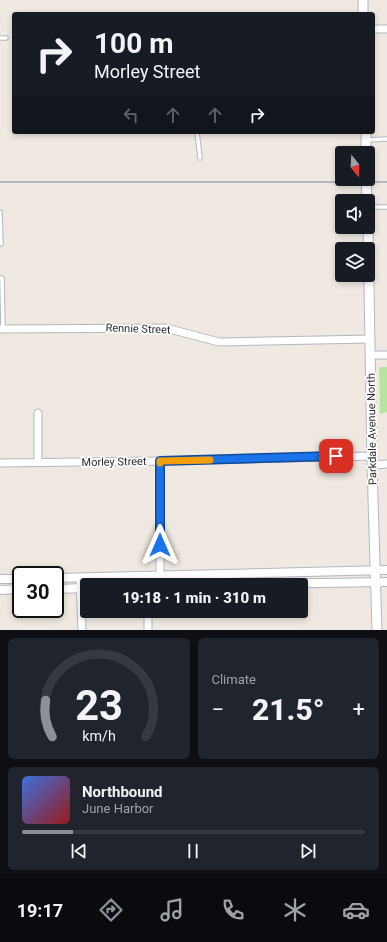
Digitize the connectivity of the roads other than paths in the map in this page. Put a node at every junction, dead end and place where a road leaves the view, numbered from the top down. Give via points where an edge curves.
1 (363, 0) edge
2 (364, 12) edge
3 (375, 29) edge
4 (387, 29) edge
5 (0, 38) edge
6 (6, 38) dead end
7 (197, 134) edge
8 (366, 136) edge
9 (387, 139) edge
10 (200, 158) dead end
11 (387, 207) edge
12 (375, 208) edge
13 (0, 212) edge
14 (368, 234) edge
15 (0, 244) edge
16 (0, 278) edge
17 (1, 318) edge
18 (1, 329) edge
19 (371, 339) junction
20 (370, 355) junction
21 (387, 355) edge
22 (38, 413) dead end
23 (372, 460) junction
24 (160, 461) junction
25 (38, 462) junction
26 (0, 463) edge
27 (387, 464) edge
28 (376, 569) junction
29 (387, 570) edge
30 (160, 575) junction
31 (64, 578) edge
32 (80, 578) joint
33 (0, 579) edge
34 (12, 579) edge
35 (376, 582) junction
36 (387, 582) edge
37 (308, 583) edge
38 (64, 588) edge
39 (80, 588) edge
40 (12, 589) edge
41 (0, 590) edge
42 (83, 618) edge
43 (148, 618) edge
44 (82, 630) edge
45 (148, 630) edge
46 (377, 630) edge

1 - 2 main road
3 - 4 street
5 - 6 lane
7 - 10 lane
8 - 9 lane
11 - 12 lane
13 - 15 lane
14 - 19 main road, Parkdale Avenue North
16 - 17 lane
17 - 18 lane
18 - 19 street, Rennie Street via 166,328 219,342
19 - 20 main road, Parkdale Avenue North
20 - 21 street
20 - 23 main road, Parkdale Avenue North
22 - 25 street
23 - 24 street, Morley Street
23 - 27 street, Morley Street
23 - 28 main road, Parkdale Avenue North
24 - 25 street, Morley Street
24 - 30 street
25 - 26 street, Morley Street
28 - 29 street
28 - 30 street
28 - 35 main road, Parkdale Avenue North
30 - 32 street
31 - 32 street
33 - 34 street
35 - 36 street
35 - 37 street
35 - 46 main road, Parkdale Avenue North
38 - 39 street
40 - 41 street
42 - 44 street
43 - 45 street

